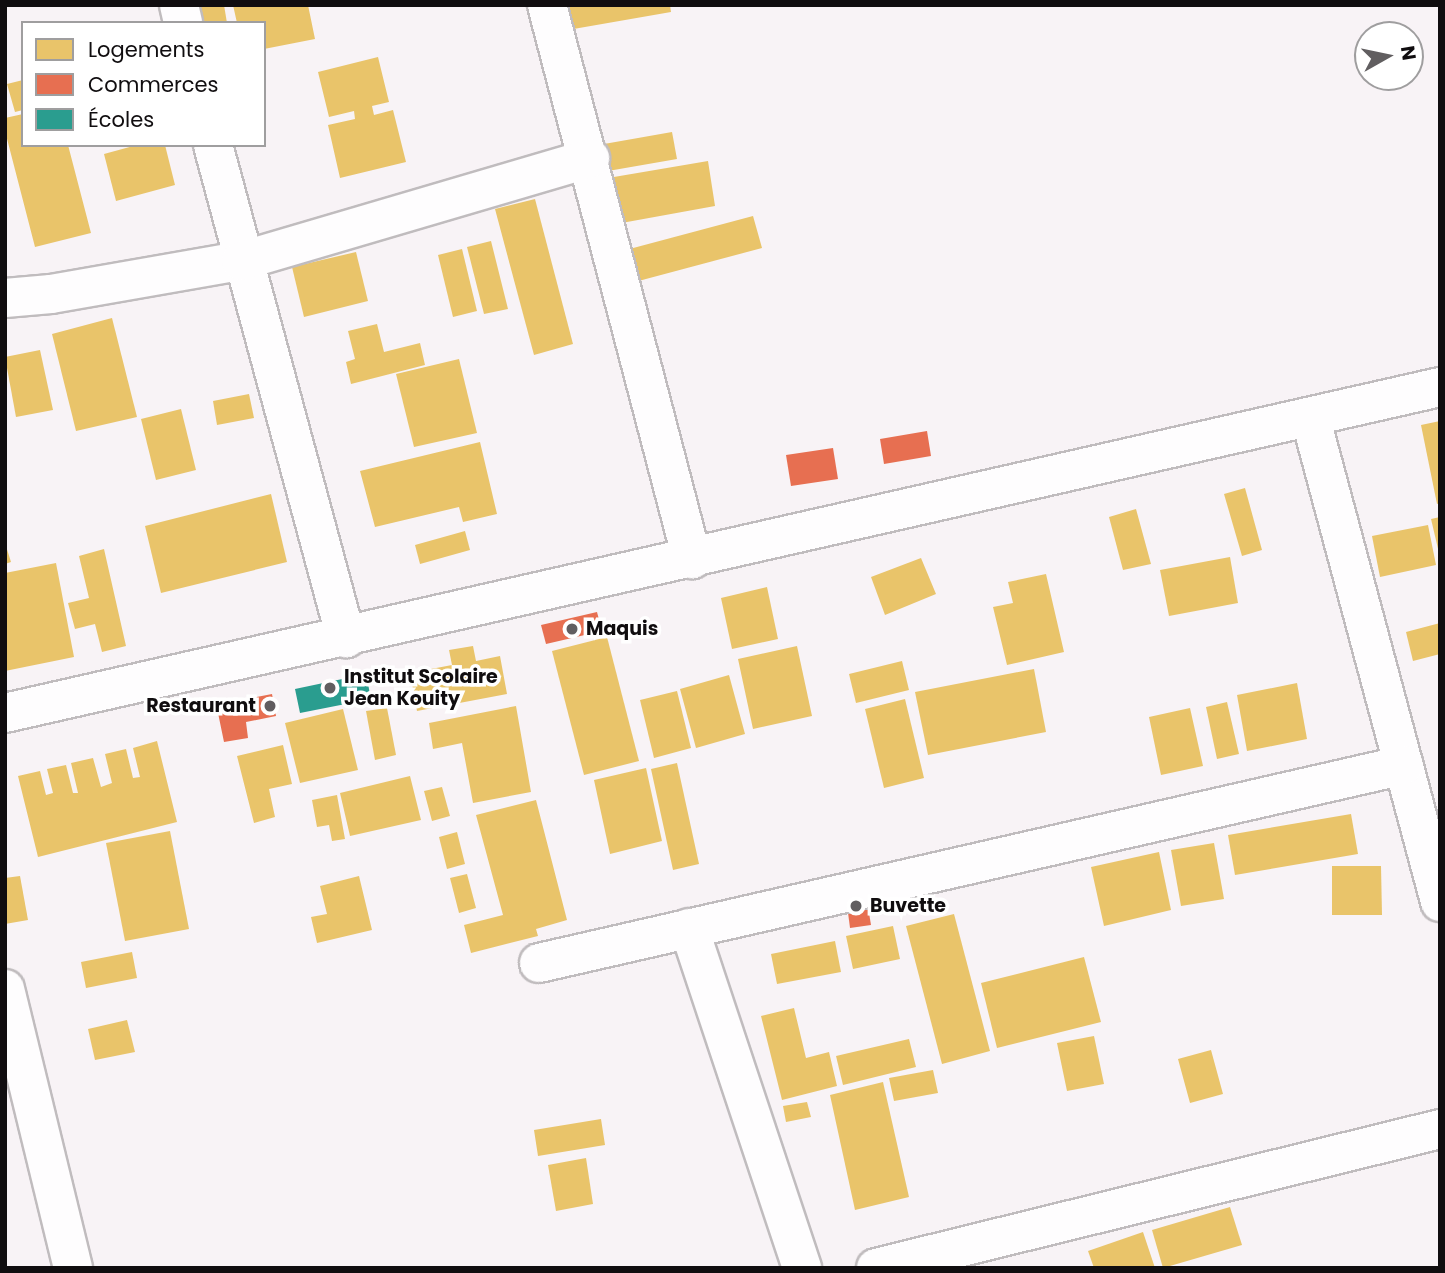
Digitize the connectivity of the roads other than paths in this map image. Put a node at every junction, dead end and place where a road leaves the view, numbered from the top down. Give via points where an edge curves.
1 (547, 5) edge
2 (213, 147) edge
3 (590, 158) junction
4 (241, 261) junction
5 (5, 298) edge
6 (1440, 387) edge
7 (1311, 420) junction
8 (692, 559) junction
9 (346, 638) junction
10 (5, 713) edge
11 (1404, 765) junction
12 (1440, 902) edge
13 (689, 928) junction
14 (539, 963) dead end
15 (5, 989) edge
16 (1440, 1129) edge
17 (73, 1268) edge
18 (802, 1268) edge
19 (876, 1268) edge

1 - 3 street
2 - 4 street
3 - 4 street
3 - 8 street
4 - 5 street
4 - 9 street
6 - 7 street
7 - 8 street
7 - 11 street
8 - 9 street
9 - 10 street
11 - 12 street
11 - 13 street
13 - 14 street
13 - 18 street
15 - 17 street
16 - 19 street

